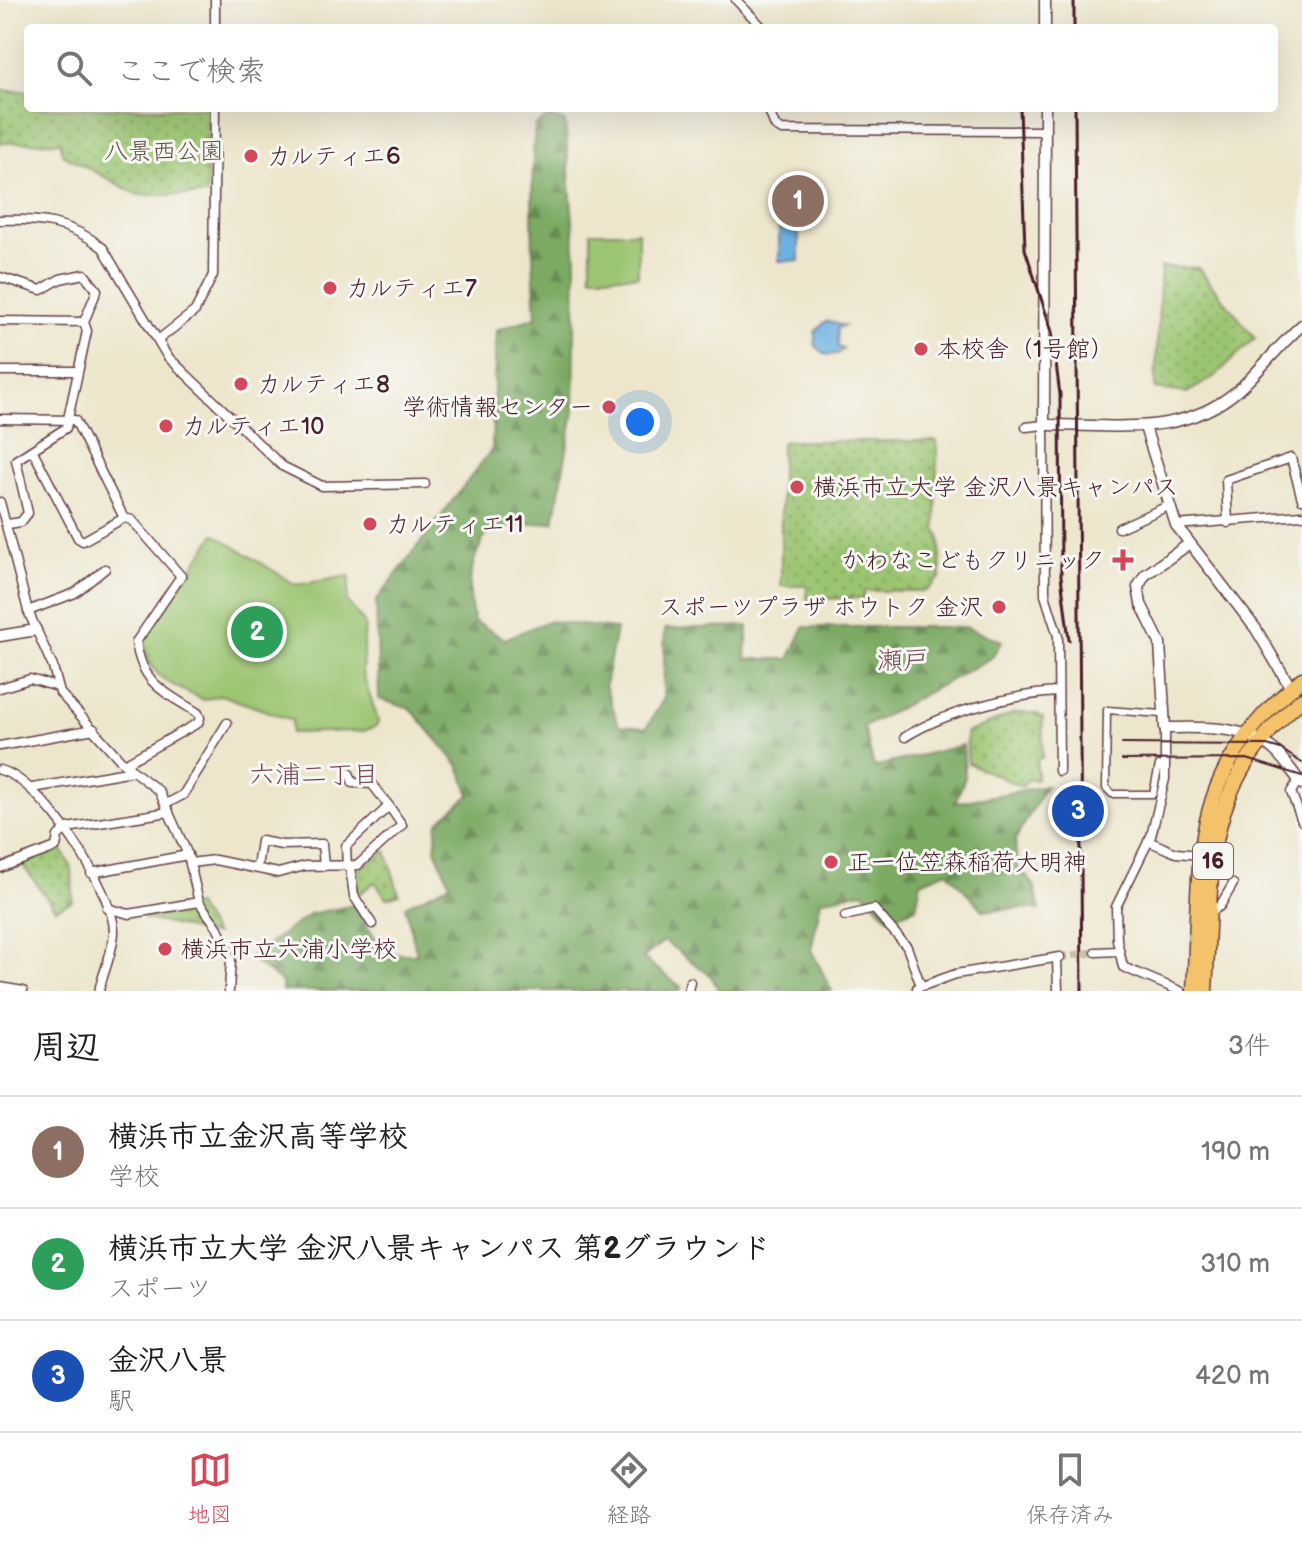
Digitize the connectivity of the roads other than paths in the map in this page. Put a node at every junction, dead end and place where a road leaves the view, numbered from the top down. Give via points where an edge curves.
1 (215, 0) edge
2 (736, 0) edge
3 (1045, 0) edge
4 (215, 24) edge
5 (759, 24) edge
6 (1045, 24) edge
7 (215, 112) edge
8 (770, 112) edge
9 (1045, 112) edge
10 (1044, 131) junction
11 (0, 220) edge
12 (0, 277) edge
13 (0, 321) edge
14 (84, 322) junction
15 (1302, 325) edge
16 (158, 340) junction
17 (0, 371) edge
18 (77, 371) junction
19 (0, 419) edge
20 (67, 421) junction
21 (1044, 425) junction
22 (1026, 427) dead end
23 (1145, 427) junction
24 (33, 451) junction
25 (425, 484) dead end
26 (1302, 499) edge
27 (0, 502) edge
28 (1168, 506) junction
29 (1302, 515) edge
30 (124, 518) junction
31 (1228, 523) junction
32 (8, 524) junction
33 (1176, 525) junction
34 (1119, 528) dead end
35 (1189, 544) junction
36 (105, 569) dead end
37 (28, 611) junction
38 (36, 630) junction
39 (0, 636) edge
40 (1297, 683) edge
41 (58, 687) junction
42 (0, 688) edge
43 (1057, 692) junction
44 (1302, 699) edge
45 (1162, 714) junction
46 (227, 723) dead end
47 (1165, 728) junction
48 (94, 729) junction
49 (1245, 734) junction
50 (905, 737) dead end
51 (1259, 741) junction
52 (0, 746) edge
53 (124, 764) junction
54 (1159, 765) dead end
55 (0, 770) edge
56 (133, 771) junction
57 (1059, 771) dead end
58 (349, 773) dead end
59 (1300, 782) edge
60 (33, 788) junction
61 (389, 806) junction
62 (167, 808) junction
63 (1302, 821) edge
64 (67, 828) junction
65 (1148, 841) junction
66 (1201, 855) junction
67 (189, 859) junction
68 (324, 866) junction
69 (257, 867) junction
70 (348, 867) junction
71 (0, 868) edge
72 (91, 873) junction
73 (1233, 884) dead end
74 (199, 902) junction
75 (107, 908) junction
76 (1209, 913) junction
77 (845, 916) dead end
78 (372, 924) dead end
79 (1119, 951) junction
80 (1096, 952) tunnel mouth
81 (0, 987) edge
82 (919, 989) edge
83 (23, 991) edge
84 (99, 991) edge
85 (229, 991) edge
86 (1058, 991) edge
87 (1180, 991) edge
88 (1194, 991) edge
89 (1205, 991) edge

1 - 4 street
2 - 5 street
3 - 6 street
7 - 16 street via 213,275 190,317
8 - 10 street via 782,130
9 - 10 street
10 - 21 street
11 - 16 street via 56,222 88,236 113,260
12 - 14 street via 41,290 84,274 97,290
13 - 14 street
14 - 18 street via 87,331
15 - 23 street via 1216,407
16 - 25 street via 167,356 294,475 336,487
17 - 18 street
18 - 20 street
19 - 20 street
20 - 24 street via 61,433
20 - 30 street via 75,420
21 - 22 street
21 - 23 street
21 - 43 street via 1045,595 1058,636
23 - 28 street
24 - 30 street via 78,538 83,541
24 - 32 street via 16,460 26,519
26 - 31 street via 1291,458 1226,480
27 - 32 street
28 - 33 street
28 - 34 street
29 - 31 street
30 - 53 street via 132,520 181,576 136,642 139,662 150,683 200,718
31 - 33 street
32 - 37 street
33 - 35 street
35 - 40 street
35 - 45 street via 1145,575 1138,587 1160,643
36 - 37 street via 75,593
37 - 38 street
38 - 39 street
38 - 41 street
40 - 49 highway, 16
41 - 42 street via 30,679
41 - 48 street
43 - 50 street via 996,702 927,723
43 - 57 street
44 - 51 highway, 16
45 - 47 street
45 - 54 street via 1107,710 1106,788 1112,794 1153,794
46 - 62 street via 183,795
47 - 49 street
47 - 65 street via 1165,779
48 - 52 street
48 - 53 street
49 - 51 street
49 - 66 highway, 16 via 1210,800
51 - 59 street via 1274,749
51 - 76 highway, 16 via 1237,775 1220,819
53 - 56 street
55 - 60 street
56 - 60 street
56 - 62 street via 159,791
58 - 61 street via 353,783 372,784
59 - 63 street via 1291,792
60 - 64 street
61 - 70 street via 346,846
61 - 70 street via 402,825 358,865
62 - 64 street
62 - 67 street
64 - 71 street via 56,847
64 - 72 street
65 - 66 street via 1176,853
65 - 79 street via 1116,907
66 - 88 highway, 16
67 - 69 street
67 - 72 street
67 - 74 street
68 - 69 street via 278,873
68 - 69 street via 322,844 261,841
68 - 70 street
70 - 78 street via 354,896
72 - 75 street
73 - 76 street via 1220,906
74 - 75 street via 129,914
74 - 85 street via 218,928 231,960
75 - 84 street via 114,934
76 - 89 highway, 16
77 - 82 street via 874,909 907,947
79 - 80 street
79 - 87 street via 1123,967
81 - 83 street
82 - 86 street via 956,974 1058,958

